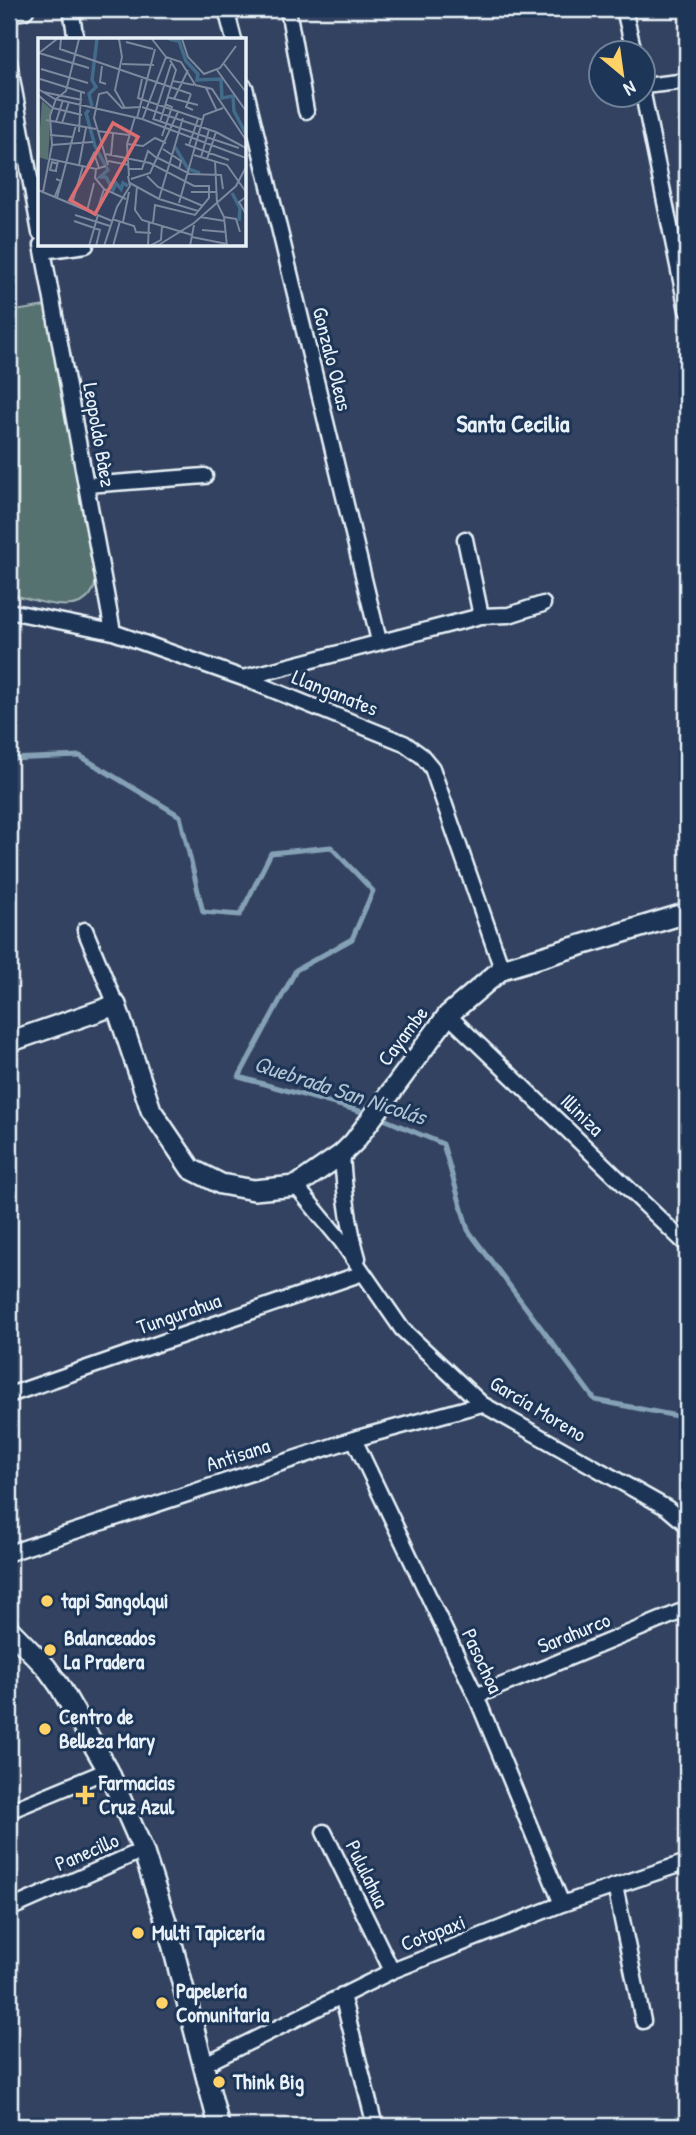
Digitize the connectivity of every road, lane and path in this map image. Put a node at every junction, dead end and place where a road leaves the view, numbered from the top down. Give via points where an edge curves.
1 (24, 9) edge
2 (71, 9) edge
3 (226, 9) edge
4 (288, 9) edge
5 (624, 9) edge
6 (9, 11) edge
7 (76, 38) edge
8 (233, 38) edge
9 (631, 38) edge
10 (9, 62) edge
11 (687, 82) edge
12 (658, 85) edge
13 (247, 95) edge
14 (646, 108) edge
15 (306, 111) dead end
16 (38, 222) edge
17 (680, 244) edge
18 (43, 248) edge
19 (687, 310) edge
20 (205, 476) dead end
21 (86, 485) junction
22 (466, 539) dead end
23 (542, 604) dead end
24 (9, 611) edge
25 (481, 616) junction
26 (113, 632) junction
27 (379, 641) junction
28 (243, 678) junction
29 (687, 913) edge
30 (85, 930) dead end
31 (502, 969) junction
32 (116, 1005) junction
33 (448, 1014) junction
34 (9, 1042) edge
35 (348, 1148) junction
36 (296, 1186) junction
37 (687, 1245) edge
38 (363, 1273) junction
39 (9, 1395) edge
40 (482, 1404) junction
41 (354, 1439) junction
42 (687, 1525) edge
43 (9, 1553) edge
44 (687, 1609) edge
45 (9, 1629) edge
46 (476, 1696) junction
47 (108, 1770) junction
48 (9, 1811) edge
49 (324, 1832) dead end
50 (143, 1850) junction
51 (687, 1862) edge
52 (615, 1886) junction
53 (562, 1904) junction
54 (9, 1909) edge
55 (392, 1971) junction
56 (342, 1995) junction
57 (643, 2021) dead end
58 (203, 2066) junction
59 (219, 2126) edge
60 (375, 2126) edge

1 - 6 street
2 - 7 street
3 - 8 street
4 - 15 street
5 - 9 street
10 - 16 street
11 - 12 street
13 - 27 street, Gonzalo Oleas
14 - 17 street
17 - 19 street
18 - 21 street, Leopoldo Bàez
20 - 21 street
21 - 26 street, Leopoldo Bàez
22 - 25 street
23 - 25 street via 509,615
24 - 26 street, Llanganates
25 - 27 street
26 - 28 street, Llanganates
27 - 28 street
28 - 31 street, Llanganates via 404,743 422,756 432,768
29 - 31 street, Cayambe
30 - 32 street, Cayambe
31 - 33 street, Cayambe
32 - 34 street
32 - 36 street, Cayambe via 151,1110 191,1169 221,1184 254,1190
33 - 35 street, Cayambe
33 - 37 street, Illiniza
35 - 36 street, Cayambe
35 - 38 street, García Moreno via 345,1195
36 - 38 street, García Moreno
38 - 39 street, Tungurahua
38 - 40 street, García Moreno via 402,1329
40 - 41 street, Antisana
40 - 42 street, García Moreno via 667,1508
41 - 43 street, Antisana
41 - 46 street, Pasochoa
44 - 46 street, Sarahurco
45 - 47 street via 60,1685
46 - 53 street, Pasochoa
47 - 48 street
47 - 50 street
49 - 55 street, Pululahua
50 - 54 street, Panecillo
50 - 58 street
51 - 52 street, Cotopaxi
52 - 53 street, Cotopaxi
52 - 57 street
53 - 55 street, Cotopaxi
55 - 56 street, Cotopaxi
56 - 58 street, Cotopaxi
56 - 60 street
58 - 59 street

